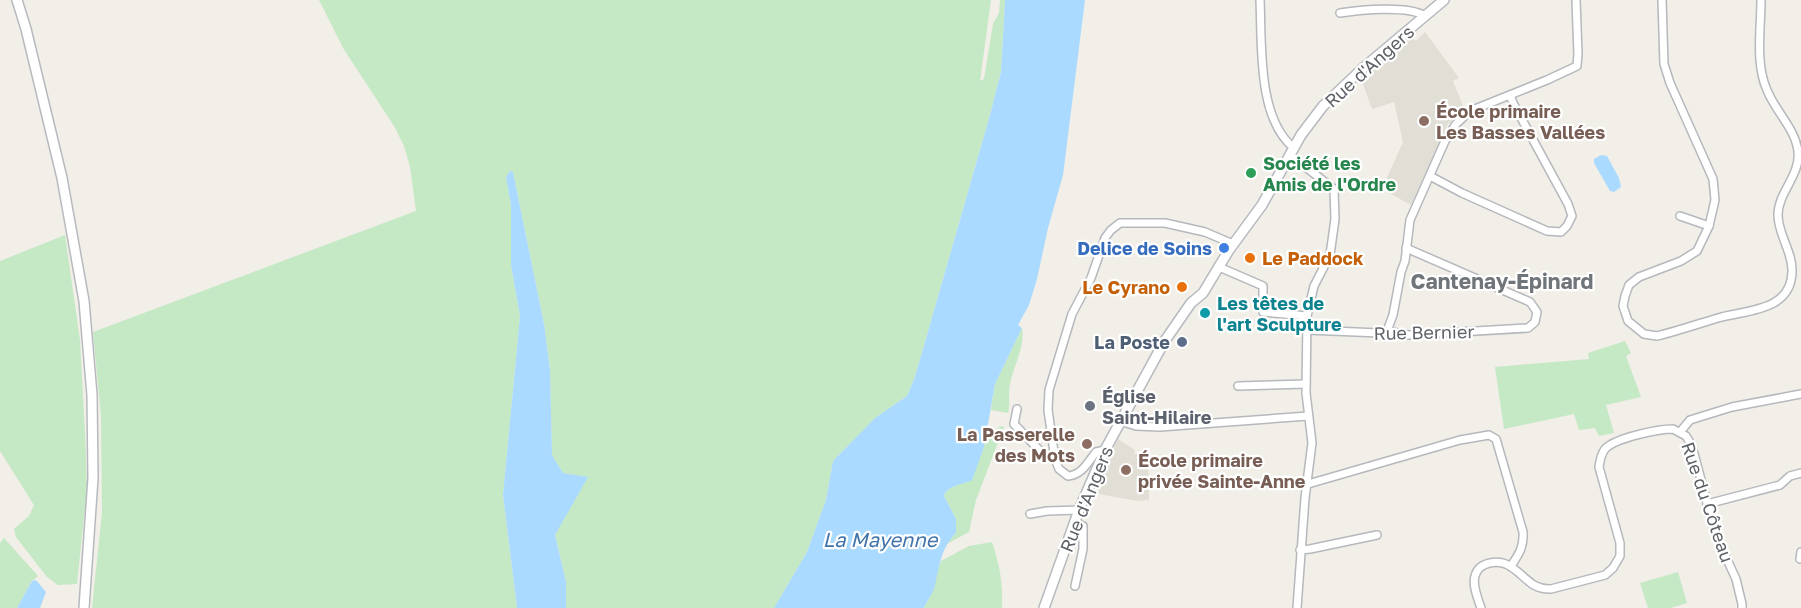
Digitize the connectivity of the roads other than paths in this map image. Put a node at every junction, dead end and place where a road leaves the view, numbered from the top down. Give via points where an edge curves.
1 (16, 0) edge
2 (1260, 0) edge
3 (1444, 0) edge
4 (1576, 0) edge
5 (1662, 0) edge
6 (1761, 0) edge
7 (1340, 14) dead end
8 (1425, 16) junction
9 (1510, 95) junction
10 (1292, 152) junction
11 (1430, 176) junction
12 (1680, 216) dead end
13 (1709, 226) junction
14 (1233, 244) junction
15 (1406, 248) junction
16 (1219, 267) junction
17 (1307, 316) junction
18 (1307, 330) junction
19 (1387, 331) junction
20 (1306, 384) junction
21 (1238, 386) dead end
22 (1801, 394) edge
23 (1017, 409) dead end
24 (1308, 416) junction
25 (1120, 421) junction
26 (1680, 432) junction
27 (1105, 450) junction
28 (1054, 459) junction
29 (1801, 473) edge
30 (1308, 484) junction
31 (1707, 504) junction
32 (1079, 510) junction
33 (1030, 514) dead end
34 (1075, 524) junction
35 (1377, 535) dead end
36 (1300, 550) junction
37 (1511, 566) junction
38 (1075, 586) dead end
39 (84, 608) edge
40 (1044, 608) edge
41 (1297, 608) edge
42 (1481, 608) edge
43 (1742, 608) edge

1 - 39 main road via 62,178 84,301 92,395 93,478
2 - 10 street via 1268,108
3 - 8 main road, Rue d'Angers
4 - 9 street via 1577,66
5 - 13 street via 1664,63 1713,179 1714,209
6 - 13 street via 1762,74 1766,90 1796,141 1798,154 1797,168 1778,214 1792,261 1789,286 1775,303 1762,309 1657,336 1637,330 1623,306 1629,285 1638,277 1689,257 1700,246
7 - 8 street via 1395,10
8 - 10 main road, Rue d'Angers via 1334,94
9 - 11 street via 1470,111 1456,124
9 - 11 street via 1568,204 1572,216 1567,226 1561,231 1547,231
10 - 14 main road, Rue d'Angers via 1262,205
10 - 17 street via 1334,189 1330,255 1314,286
11 - 15 street via 1410,220
12 - 13 street
14 - 16 main road, Rue d'Angers
14 - 28 street via 1196,229 1165,223 1120,224 1110,230 1072,314 1052,377 1048,410
15 - 19 street
15 - 19 street, Rue Bernier via 1530,302 1535,307 1535,322 1528,328 1408,335
16 - 17 street via 1263,286 1263,312
16 - 25 main road, Rue d'Angers via 1164,342
17 - 18 street
18 - 19 street, Rue Bernier
18 - 20 street
20 - 21 street
20 - 24 street
22 - 26 street via 1690,420
23 - 28 street via 1014,424
24 - 25 street via 1160,427
24 - 30 street via 1312,443
25 - 27 main road, Rue d'Angers
26 - 31 street, Rue du Côteau via 1690,440
26 - 37 street, Rue du Côteau via 1666,429 1616,441 1602,454 1599,467 1620,543 1620,556 1609,572 1542,589 1530,584
27 - 28 street via 1096,452 1075,475 1068,476
27 - 32 main road, Rue d'Angers
29 - 31 street via 1780,485
30 - 36 street
30 - 37 street via 1489,435 1496,439 1523,532 1522,550
31 - 43 street, Rue du Côteau via 1736,579
32 - 33 street
32 - 34 main road, Rue d'Angers
34 - 38 street via 1083,526 1083,549
34 - 40 main road, Rue d'Angers
35 - 36 street
36 - 41 street
37 - 42 street via 1489,563 1476,573

